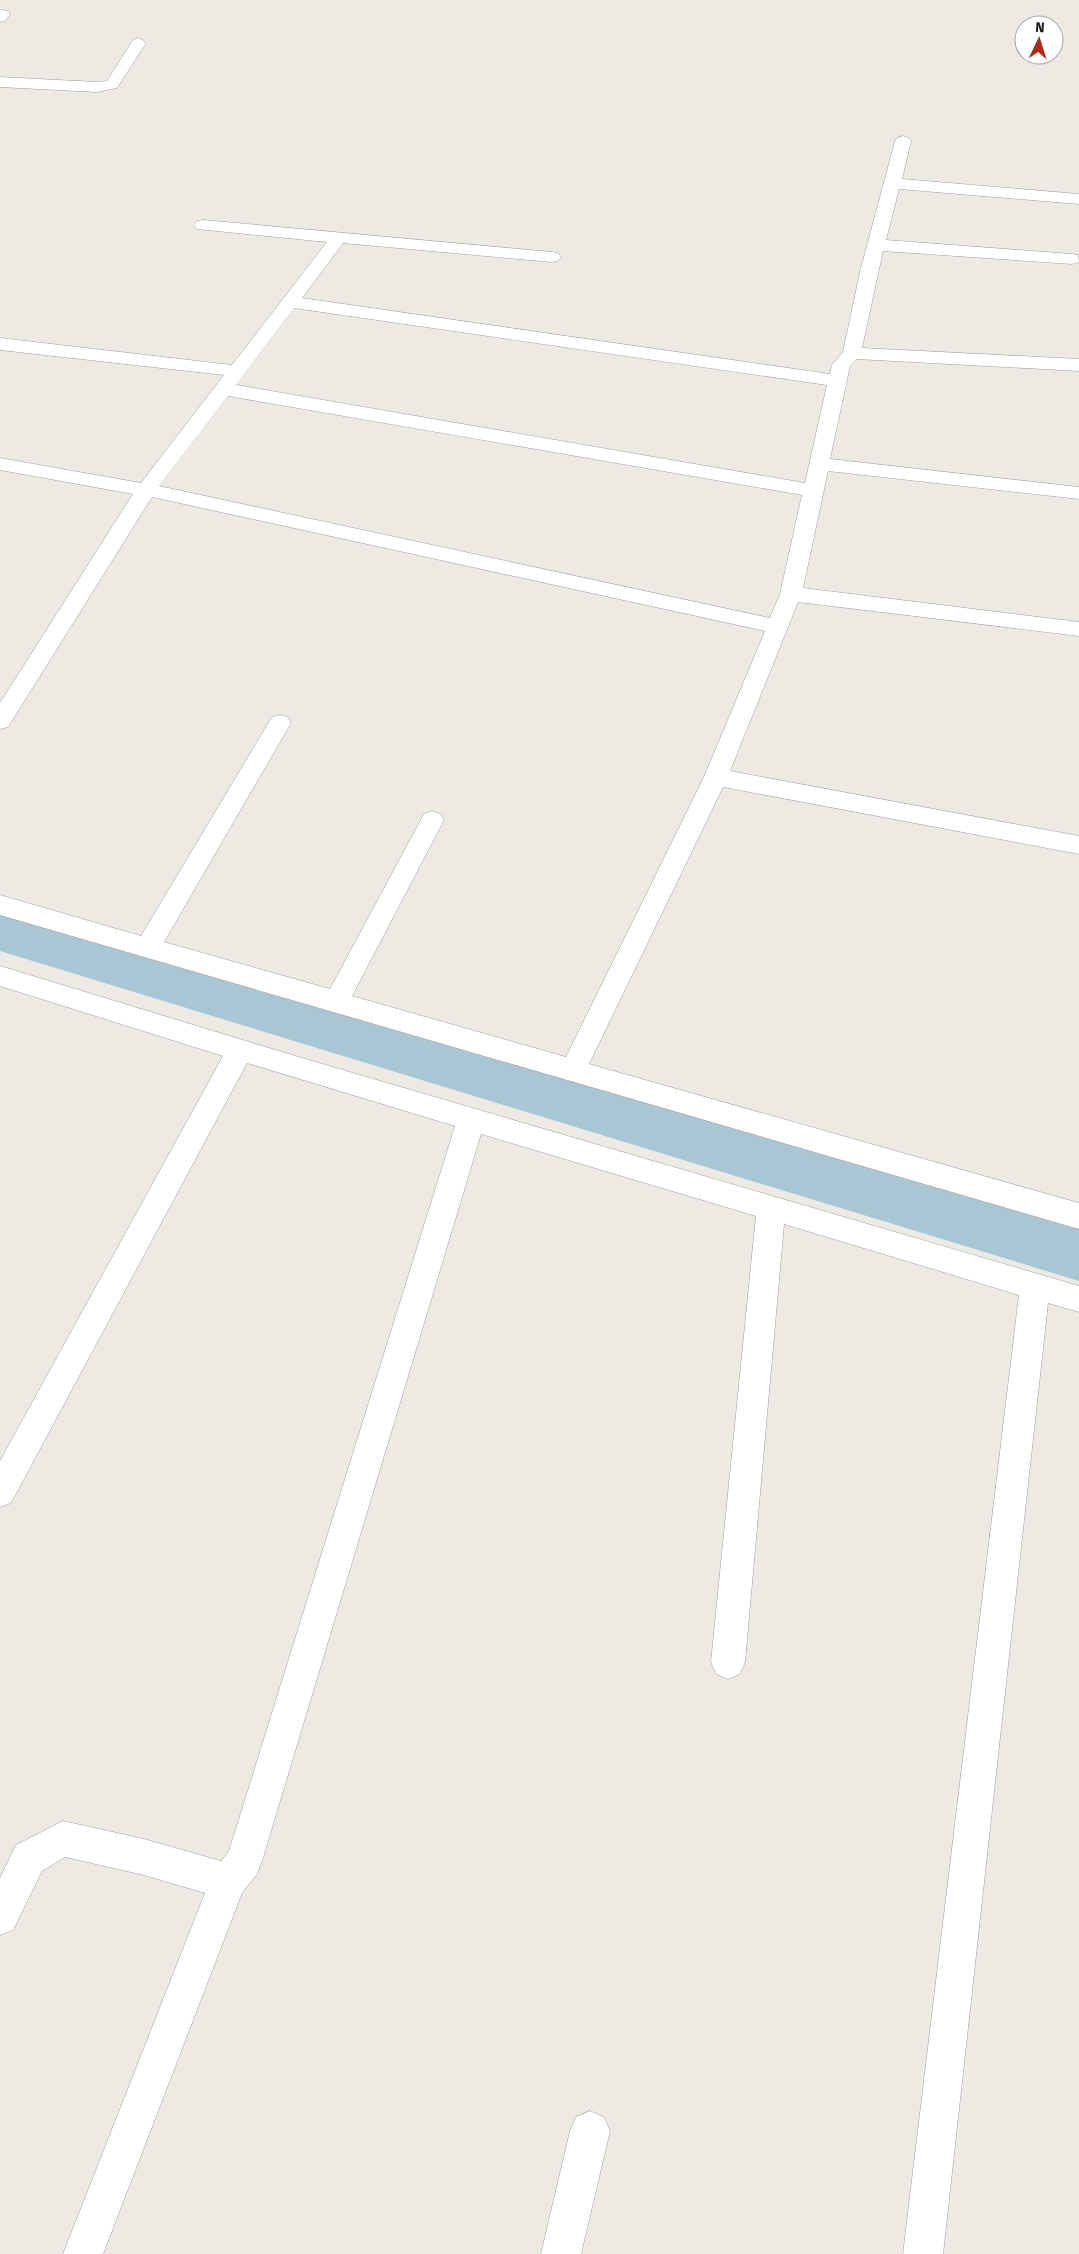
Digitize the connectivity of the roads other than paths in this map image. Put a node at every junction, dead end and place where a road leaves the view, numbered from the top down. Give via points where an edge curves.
1 (0, 14) edge
2 (0, 18) edge
3 (138, 43) dead end
4 (0, 82) edge
5 (903, 141) dead end
6 (892, 183) junction
7 (1079, 199) edge
8 (203, 225) dead end
9 (339, 237) junction
10 (876, 245) junction
11 (552, 257) dead end
12 (1072, 259) dead end
13 (290, 302) junction
14 (0, 344) edge
15 (852, 353) junction
16 (1079, 365) edge
17 (237, 371) junction
18 (838, 381) junction
19 (223, 389) junction
20 (0, 464) edge
21 (819, 464) junction
22 (146, 490) junction
23 (813, 491) junction
24 (1079, 493) edge
25 (791, 594) junction
26 (778, 627) junction
27 (1079, 629) edge
28 (0, 721) edge
29 (280, 723) dead end
30 (716, 777) junction
31 (432, 820) dead end
32 (1079, 845) edge
33 (0, 905) edge
34 (148, 947) junction
35 (0, 976) edge
36 (336, 1002) junction
37 (240, 1050) junction
38 (573, 1070) junction
39 (471, 1120) junction
40 (771, 1208) junction
41 (1079, 1216) edge
42 (1035, 1286) junction
43 (1079, 1299) edge
44 (0, 1492) edge
45 (728, 1662) dead end
46 (228, 1881) junction
47 (0, 1917) edge
48 (590, 2131) dead end
49 (563, 2253) edge
50 (83, 2254) edge
51 (923, 2254) edge

1 - 2 street via 3,14
3 - 4 street via 112,85
5 - 6 street
6 - 7 street
6 - 10 street
8 - 9 street
9 - 11 street
9 - 13 street
10 - 12 street
10 - 15 street
13 - 17 street
13 - 18 street
14 - 17 street
15 - 16 street
15 - 18 street via 842,365
17 - 19 street
18 - 21 street
19 - 22 street
19 - 23 street
20 - 22 street
21 - 23 street
21 - 24 street
22 - 26 street
22 - 28 street
23 - 25 street
25 - 26 street
25 - 27 street
26 - 30 street
29 - 34 street
30 - 32 street
30 - 38 street
31 - 36 street
33 - 34 street
34 - 36 street
35 - 37 street
36 - 38 street
37 - 39 street
37 - 44 street
38 - 41 street
39 - 40 street
39 - 46 street via 244,1861
40 - 42 street
40 - 45 street
42 - 43 street
42 - 51 street
46 - 47 street via 144,1857 63,1839 28,1858
46 - 50 street
48 - 49 street

